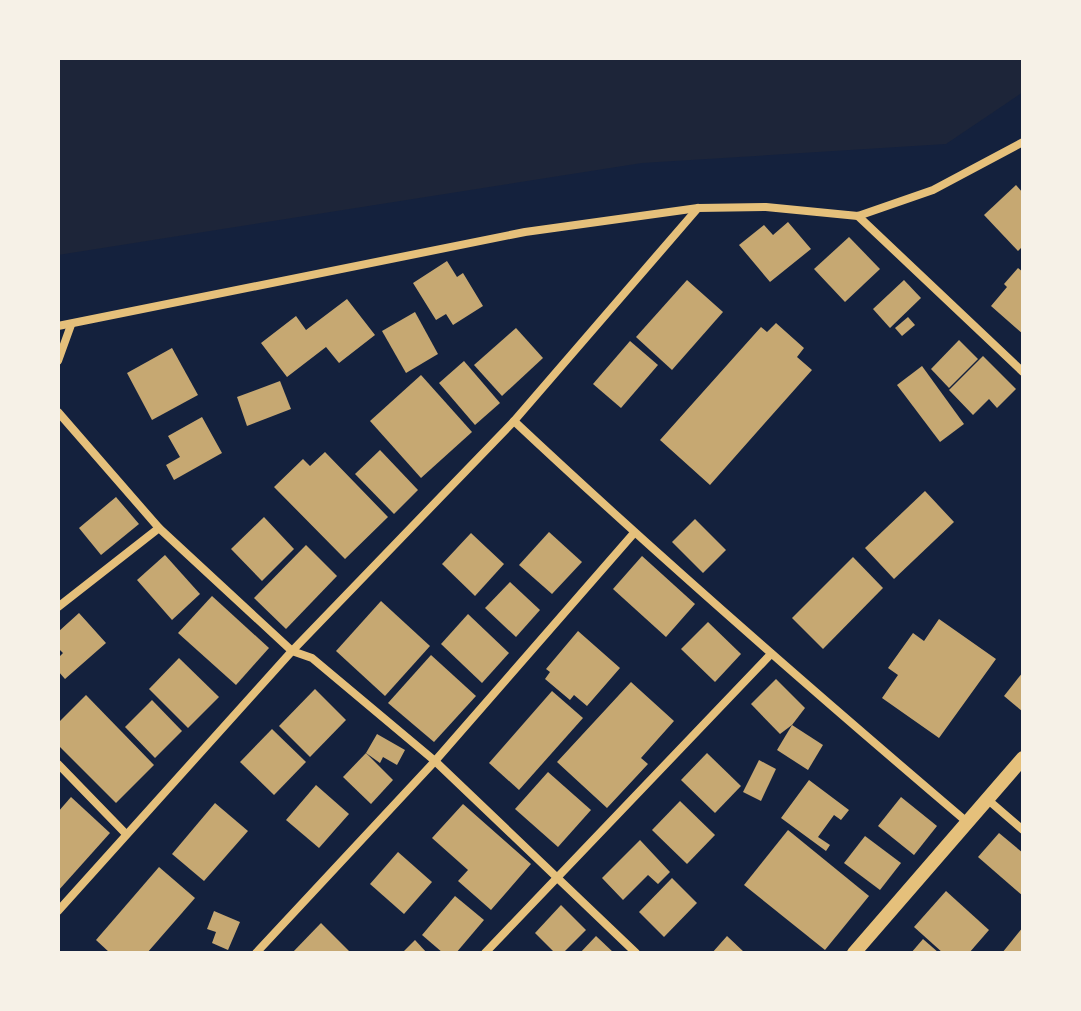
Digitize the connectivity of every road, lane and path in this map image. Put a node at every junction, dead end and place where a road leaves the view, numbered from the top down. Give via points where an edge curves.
1 (1023, 142) edge
2 (698, 208) junction
3 (858, 216) junction
4 (71, 325) junction
5 (58, 326) edge
6 (58, 361) edge
7 (1021, 366) edge
8 (58, 412) edge
9 (514, 421) junction
10 (159, 528) junction
11 (634, 533) junction
12 (58, 607) edge
13 (292, 651) junction
14 (770, 655) junction
15 (1023, 758) edge
16 (435, 761) junction
17 (58, 764) edge
18 (987, 799) junction
19 (967, 822) junction
20 (1023, 830) edge
21 (126, 834) junction
22 (556, 877) junction
23 (58, 911) edge
24 (256, 953) edge
25 (485, 953) edge
26 (636, 953) edge
27 (854, 953) edge

1 - 3 street via 933,190
2 - 3 street via 766,207
2 - 4 street via 525,232
2 - 9 street
3 - 7 street
4 - 5 street
4 - 6 street
8 - 10 street
9 - 11 street
9 - 13 street
10 - 12 street
10 - 13 street
11 - 14 street
11 - 16 street
13 - 16 street via 312,658
13 - 21 street
14 - 19 street
14 - 22 street
15 - 18 street
16 - 22 street
16 - 24 street
17 - 21 street
18 - 19 street
18 - 20 street
19 - 27 street
21 - 23 street
22 - 25 street
22 - 26 street

